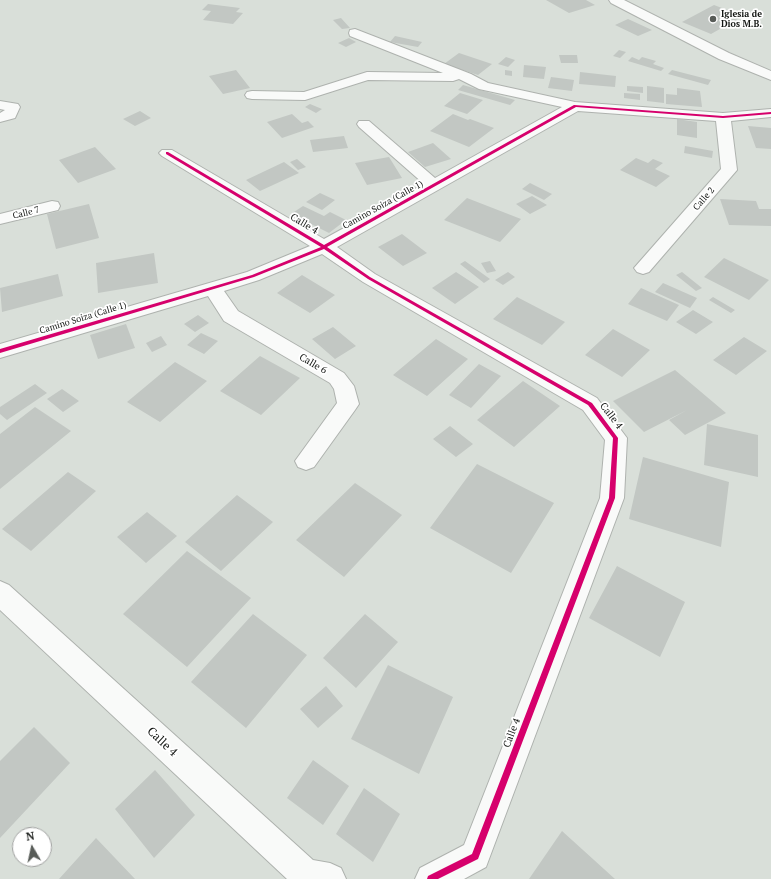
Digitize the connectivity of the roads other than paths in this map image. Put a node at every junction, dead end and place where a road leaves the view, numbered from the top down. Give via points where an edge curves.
1 (615, 0) edge
2 (355, 33) dead end
3 (771, 76) edge
4 (466, 77) junction
5 (252, 95) dead end
6 (0, 105) edge
7 (575, 106) junction
8 (771, 113) edge
9 (723, 117) junction
10 (0, 118) edge
11 (364, 124) dead end
12 (167, 153) dead end
13 (434, 185) junction
14 (52, 206) dead end
15 (0, 219) edge
16 (324, 247) junction
17 (643, 268) dead end
18 (213, 288) junction
19 (0, 351) edge
20 (306, 460) dead end
21 (0, 593) edge
22 (330, 879) edge
23 (431, 879) edge

1 - 3 street via 724,56
2 - 4 street
4 - 5 street via 367,76 305,96
4 - 7 street via 484,86
6 - 10 street via 13,108 10,114
7 - 9 street
7 - 13 street, Camino Soiza (Calle 1)
8 - 9 street
9 - 17 street, Calle 2 via 729,170
11 - 13 street
12 - 16 street, Calle 4
13 - 16 street, Camino Soiza (Calle 1)
14 - 15 street, Calle 7
16 - 18 street, Camino Soiza (Calle 1) via 253,276
16 - 23 street, Calle 4 via 369,278 590,404 616,438 612,498 475,856
18 - 19 street, Camino Soiza (Calle 1)
18 - 20 street, Calle 6 via 231,316 337,378 344,386 348,404
21 - 22 street, Calle 4 via 305,874

